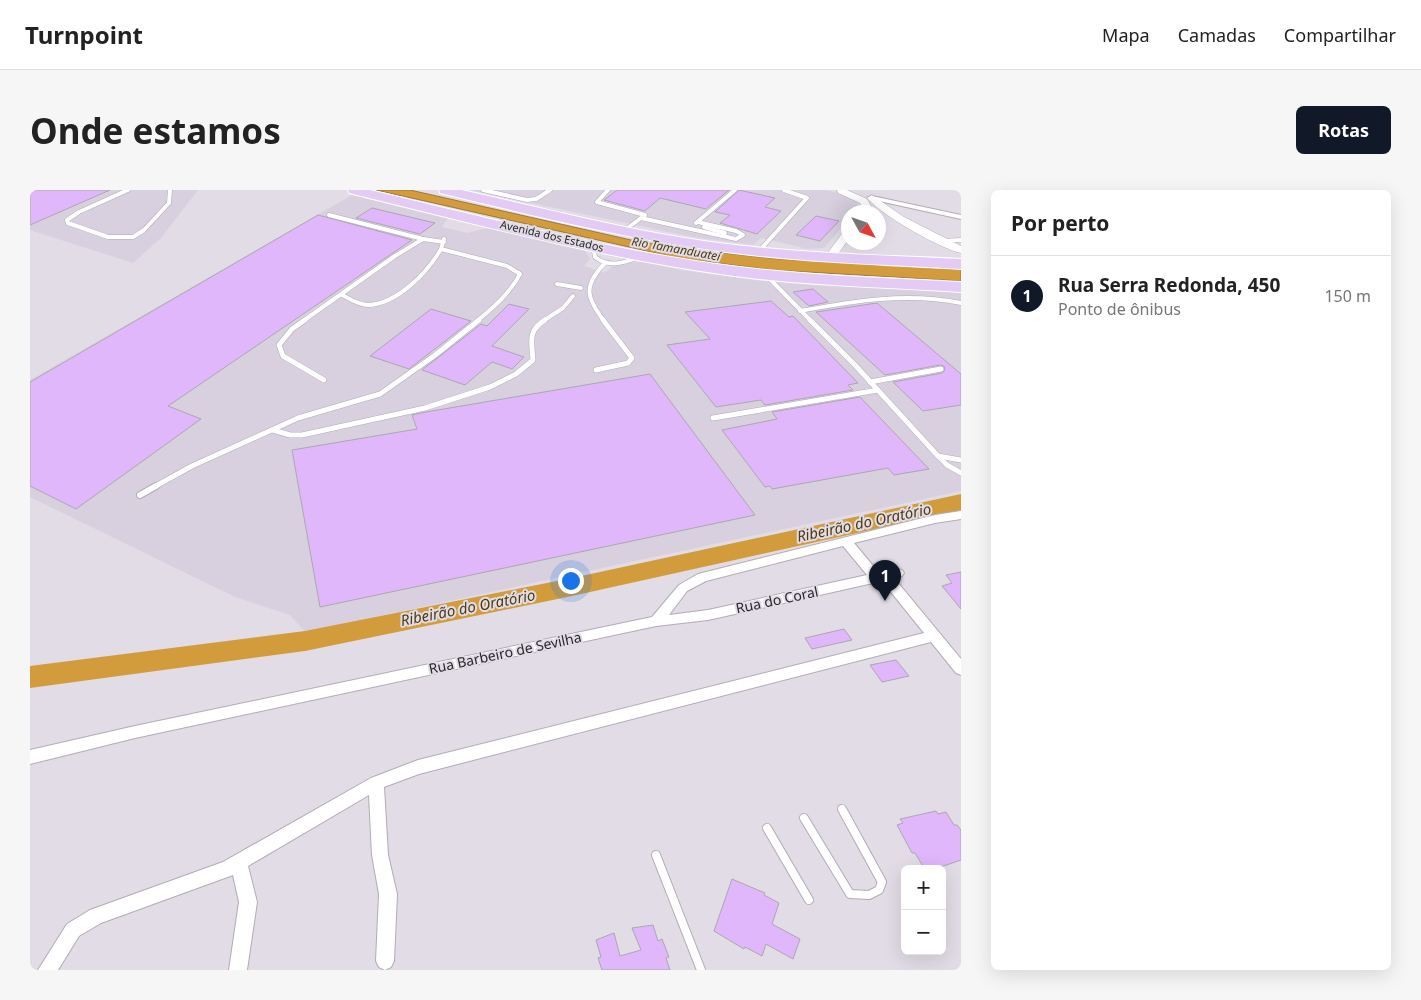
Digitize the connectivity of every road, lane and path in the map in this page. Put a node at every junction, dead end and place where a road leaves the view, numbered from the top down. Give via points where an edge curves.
1 (128, 190) edge
2 (170, 190) edge
3 (354, 190) edge
4 (444, 190) edge
5 (483, 190) edge
6 (550, 190) edge
7 (608, 190) edge
8 (735, 190) edge
9 (784, 190) edge
10 (840, 190) edge
11 (876, 194) edge
12 (866, 205) edge
13 (886, 209) edge
14 (886, 211) edge
15 (329, 215) dead end
16 (645, 215) dead end
17 (961, 217) edge
18 (696, 223) junction
19 (690, 229) junction
20 (625, 230) junction
21 (424, 239) junction
22 (961, 240) edge
23 (943, 241) junction
24 (593, 246) junction
25 (441, 250) junction
26 (842, 250) edge
27 (961, 250) edge
28 (759, 251) junction
29 (641, 256) junction
30 (605, 263) junction
31 (961, 264) edge
32 (835, 268) junction
33 (766, 274) junction
34 (557, 284) dead end
35 (589, 285) junction
36 (961, 287) edge
37 (582, 288) junction
38 (342, 295) junction
39 (961, 303) edge
40 (800, 311) junction
41 (941, 369) dead end
42 (596, 370) dead end
43 (324, 380) dead end
44 (870, 382) junction
45 (878, 390) junction
46 (713, 418) dead end
47 (273, 430) junction
48 (938, 456) junction
49 (961, 460) edge
50 (961, 473) edge
51 (140, 495) dead end
52 (961, 515) edge
53 (846, 542) junction
54 (887, 576) junction
55 (656, 621) junction
56 (934, 636) junction
57 (961, 669) edge
58 (30, 757) edge
59 (376, 783) junction
60 (842, 809) dead end
61 (804, 818) dead end
62 (767, 828) dead end
63 (656, 855) dead end
64 (239, 863) junction
65 (809, 900) dead end
66 (385, 961) dead end
67 (47, 970) edge
68 (238, 970) edge
69 (701, 970) edge

1 - 2 lane via 79,212 68,222 108,237 133,237 169,203
3 - 24 highway, Avenida dos Estados
4 - 20 highway, Avenida dos Estados
5 - 6 lane via 527,200 536,199
7 - 16 lane via 597,202
8 - 18 lane
9 - 28 lane via 807,198
10 - 11 main road
10 - 12 main road via 864,201
13 - 17 street
14 - 23 main road
15 - 21 lane
18 - 19 lane
18 - 19 lane via 741,238
19 - 20 lane via 642,218
20 - 28 highway, Avenida dos Estados via 696,244
21 - 25 lane via 444,240
21 - 38 lane
22 - 23 lane
23 - 27 main road
24 - 29 highway, Avenida dos Estados
24 - 30 lane via 595,258
25 - 38 lane via 418,280 382,302 366,305
25 - 47 lane via 506,266 520,274 520,278 488,311 395,385 368,398 309,414
26 - 32 main road
28 - 32 highway, Avenida dos Estados
29 - 30 lane
29 - 33 highway, Avenida dos Estados
30 - 35 lane
31 - 32 highway, Avenida dos Estados
32 - 33 highway, Avenida dos Estados
32 - 36 highway, Avenida dos Estados
33 - 40 lane
34 - 37 lane
35 - 37 lane
35 - 42 lane via 589,295 597,312 632,358 628,362
37 - 47 lane via 563,308 536,325 532,331 532,360 500,383 446,401 309,434 290,435
38 - 43 lane via 292,328 279,345 283,356
39 - 40 lane via 900,298
40 - 44 lane
41 - 44 lane
44 - 45 lane
45 - 46 lane
45 - 48 lane
47 - 51 lane via 187,468
48 - 49 lane
48 - 50 lane
52 - 53 street
53 - 54 street
53 - 55 street via 695,580 683,588
54 - 55 street, Rua do Coral via 708,615
54 - 56 street
55 - 58 street, Rua Barbeiro de Sevilha
56 - 57 street
56 - 59 street via 418,767
59 - 64 street
59 - 66 street via 380,855 388,894
60 - 61 lane via 882,882 880,890 870,895 850,894
62 - 65 lane
63 - 69 lane
64 - 67 street via 96,916 73,930
64 - 68 street via 248,902

